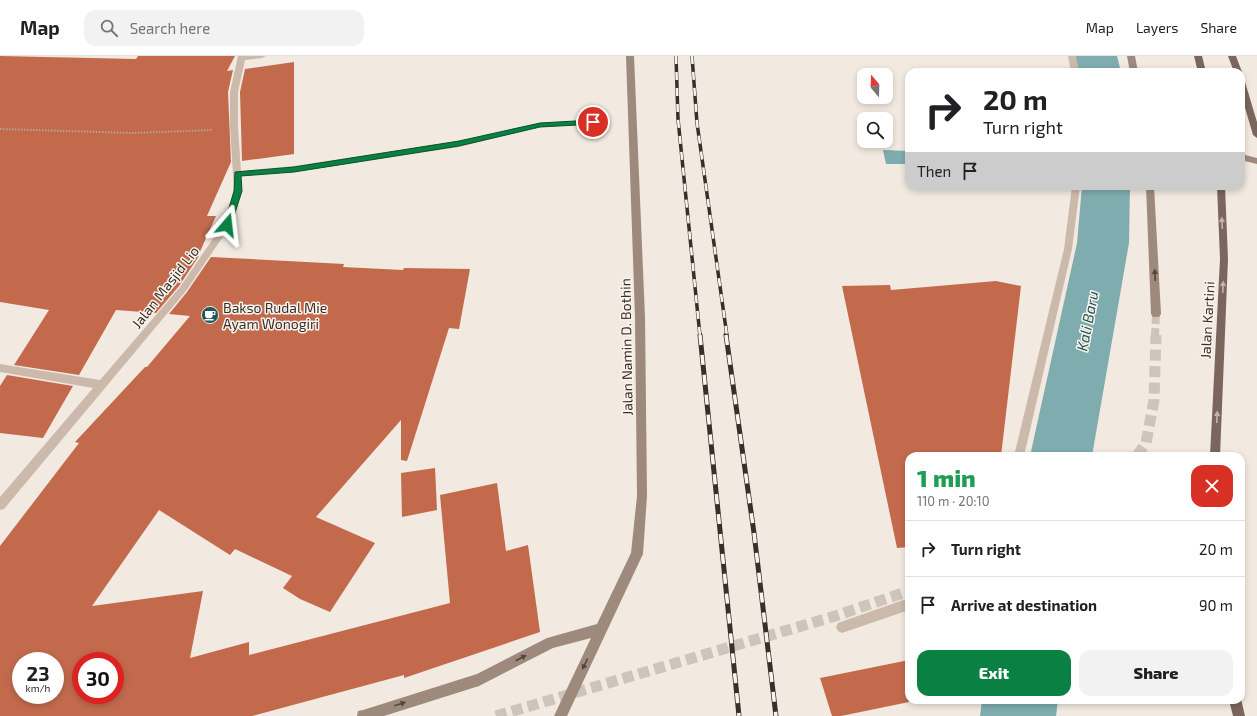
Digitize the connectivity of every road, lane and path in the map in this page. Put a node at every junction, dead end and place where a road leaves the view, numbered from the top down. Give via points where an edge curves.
1 (262, 56) edge
2 (630, 56) edge
3 (1072, 56) edge
4 (1131, 56) edge
5 (1198, 56) edge
6 (1232, 56) edge
7 (241, 57) edge
8 (1074, 68) edge
9 (1133, 68) edge
10 (1201, 68) edge
11 (1236, 68) edge
12 (1245, 95) edge
13 (1246, 98) junction
14 (1257, 108) edge
15 (593, 122) dead end
16 (234, 127) junction
17 (0, 129) edge
18 (1257, 135) edge
19 (1245, 158) edge
20 (1257, 160) edge
21 (238, 174) junction
22 (1075, 190) edge
23 (1150, 190) edge
24 (1221, 190) edge
25 (1156, 314) tunnel mouth
26 (0, 368) edge
27 (102, 385) junction
28 (1020, 452) edge
29 (1215, 452) edge
30 (0, 505) edge
31 (905, 605) edge
32 (842, 627) dead end
33 (602, 629) junction
34 (1236, 704) edge
35 (362, 716) edge
36 (560, 716) edge
37 (1239, 716) edge

1 - 7 street
2 - 33 street, Jalan Namin D. Bothin via 640,317 642,496 637,554
3 - 8 street
4 - 9 street
5 - 10 main road
6 - 11 main road
7 - 16 street, Jalan Masjid Lio via 234,92
12 - 13 main road
13 - 14 main road
13 - 18 main road
15 - 21 street via 540,125 459,144 294,169
16 - 17 path via 167,134
16 - 21 street, Jalan Masjid Lio
19 - 20 street
21 - 27 street, Jalan Masjid Lio via 238,191 227,225 183,289
22 - 28 street via 1068,249
25 -> 23 street
29 -> 24 main road, Jalan Kartini via 1224,259
26 - 27 street
27 - 30 street, Jalan Masjid Lio
31 - 32 street
35 -> 33 street via 478,680 551,642
33 -> 36 street, Jalan Namin D. Bothin
34 - 37 main road

